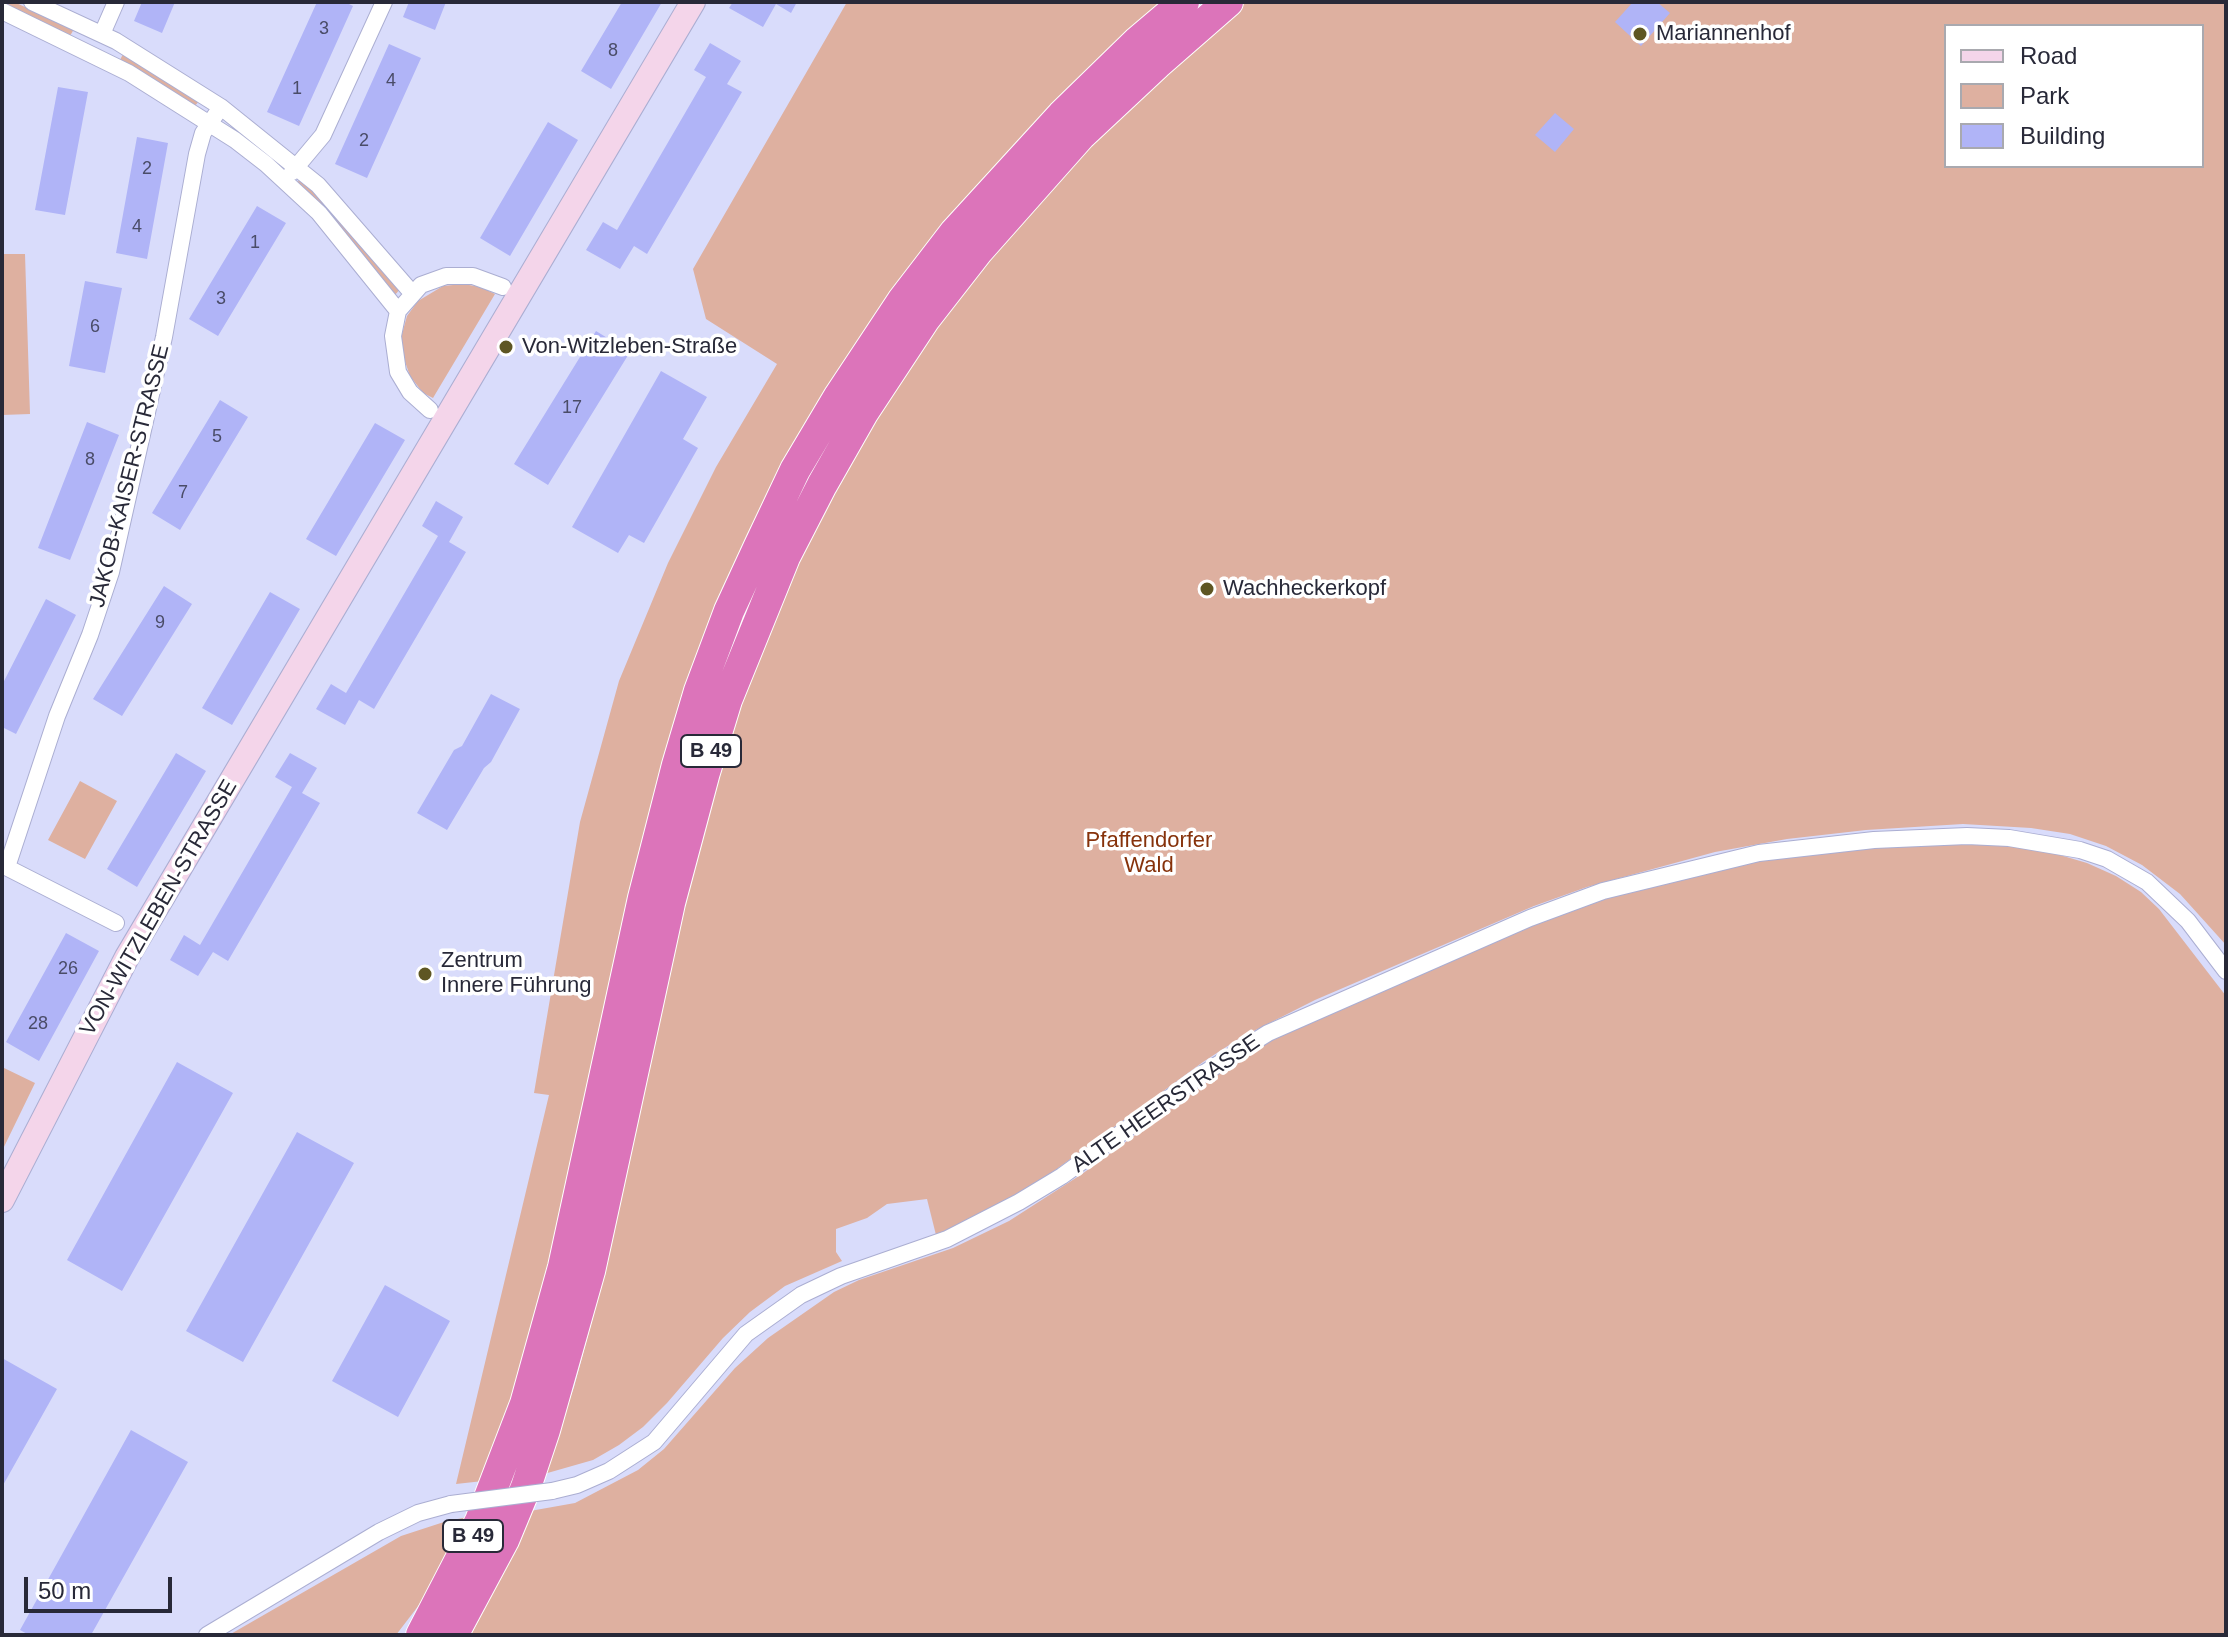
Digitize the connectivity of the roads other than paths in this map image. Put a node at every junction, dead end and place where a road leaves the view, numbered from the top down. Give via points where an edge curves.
1 (32, 2) edge
2 (116, 2) edge
3 (384, 2) edge
4 (693, 2) edge
5 (1184, 2) edge
6 (1228, 2) edge
7 (2, 11) edge
8 (102, 34) junction
9 (77, 46) junction
10 (106, 60) junction
11 (221, 107) junction
12 (209, 122) junction
13 (297, 166) junction
14 (284, 180) junction
15 (503, 287) dead end
16 (412, 293) junction
17 (398, 311) junction
18 (430, 410) dead end
19 (4, 866) edge
20 (116, 923) dead end
21 (2226, 971) edge
22 (2, 1200) edge
23 (207, 1635) edge
24 (421, 1635) edge
25 (453, 1635) edge

1 - 8 street
2 - 8 street
3 - 13 street via 327,127
4 - 22 street, VON-WITZLEBEN-STRASSE via 127,957
5 - 24 highway, B 49 via 1062,115 946,243 839,396 759,546 699,691 677,765 563,1267 525,1404 480,1521
6 - 25 highway, B 49 via 1081,135 978,251 863,413 785,557 727,700 705,772 670,903 590,1271 550,1416 504,1540
7 - 9 street
8 - 9 street
8 - 10 street
8 - 11 street
9 - 10 street
10 - 12 street
11 - 12 street, JAKOB-KAISER-STRASSE
11 - 13 street
12 - 14 street
12 - 19 street, JAKOB-KAISER-STRASSE via 197,154 158,367 111,572
13 - 14 street
13 - 16 street
14 - 17 street via 319,213
15 - 16 street via 459,274 433,279
16 - 17 street
17 - 18 street via 393,336 398,372
19 - 20 street
21 - 23 street, ALTE HEERSTRASSE, bridge via 2188,921 2138,877 2080,850 2009,838 1874,840 1759,853 1603,891 1268,1033 1019,1202 947,1239 801,1295 746,1334 654,1442 609,1471 552,1491 418,1513

